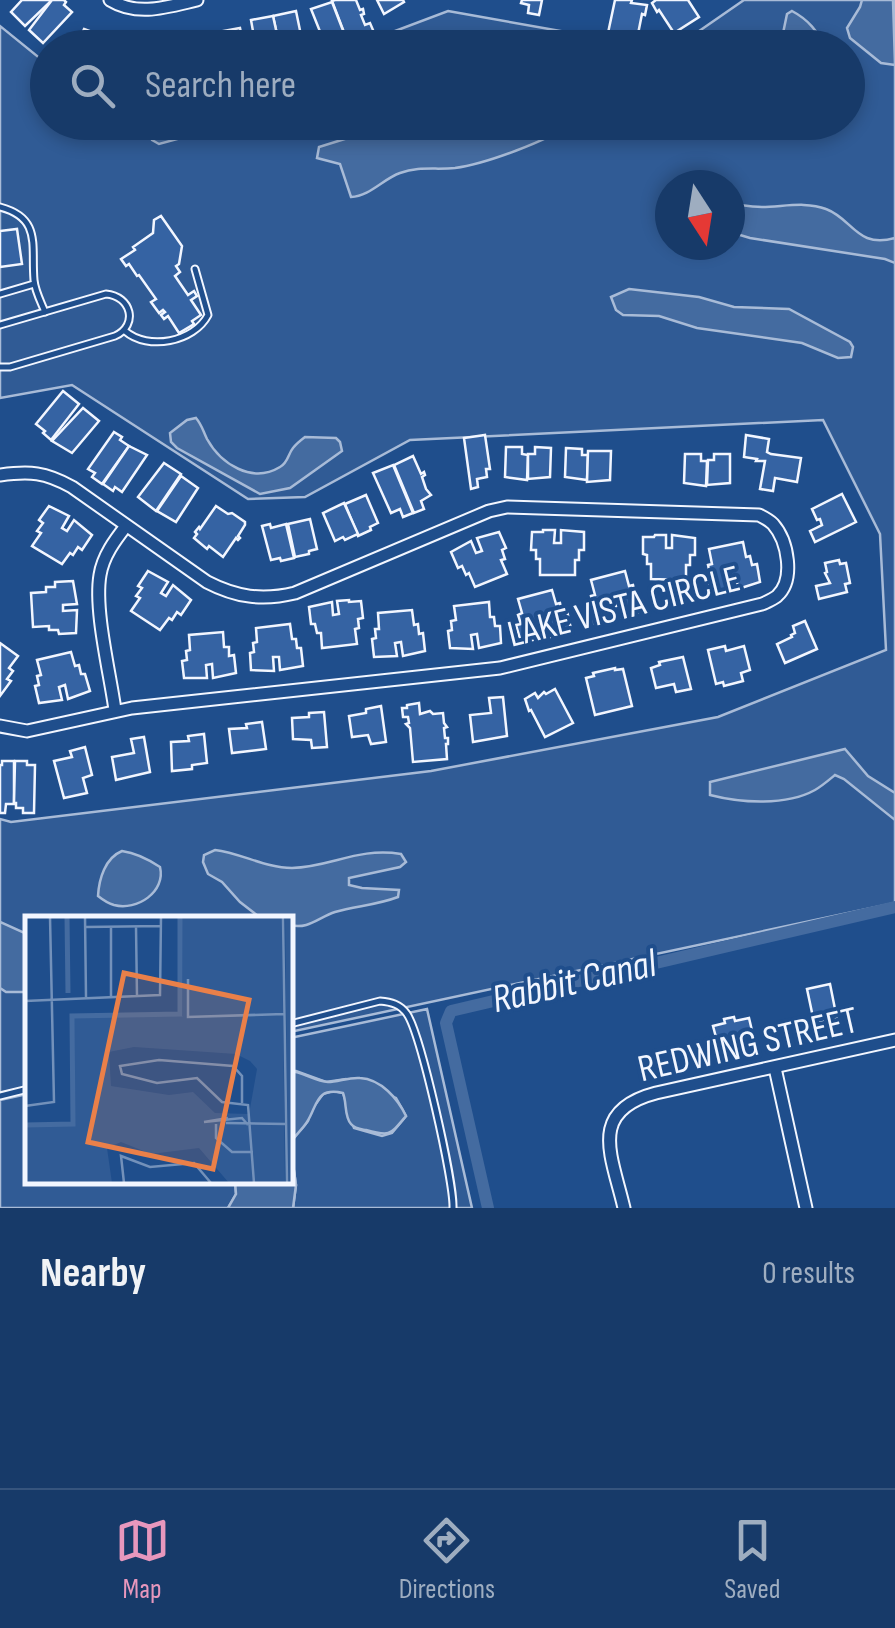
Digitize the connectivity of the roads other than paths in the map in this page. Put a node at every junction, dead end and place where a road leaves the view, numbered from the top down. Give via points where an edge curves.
1 (110, 0) edge
2 (197, 0) edge
3 (0, 206) edge
4 (195, 268) dead end
5 (34, 284) junction
6 (0, 294) edge
7 (46, 312) junction
8 (0, 325) edge
9 (125, 331) junction
10 (0, 367) edge
11 (0, 476) edge
12 (126, 526) junction
13 (115, 710) junction
14 (0, 726) edge
15 (292, 1023) edge
16 (895, 1040) edge
17 (774, 1068) junction
18 (25, 1090) edge
19 (0, 1096) edge
20 (452, 1208) edge
21 (624, 1208) edge
22 (806, 1208) edge

1 - 2 street via 136,10
3 - 5 lane via 29,224
4 - 9 lane via 208,315 203,324 163,342 135,340
5 - 6 lane
5 - 7 lane
7 - 8 lane
7 - 9 lane via 114,294 129,310
9 - 10 lane
11 - 12 street, LAKE VISTA CIRCLE via 39,473 56,479
12 - 13 street via 100,572
12 - 13 street, LAKE VISTA CIRCLE via 217,587 244,597 294,593 507,507 758,515 780,535 788,568 786,584 762,604 530,663
13 - 14 street, LAKE VISTA CIRCLE via 27,732
15 - 20 lane via 380,1001 404,1009 421,1053
16 - 17 street, REDWING STREET
17 - 21 street, REDWING STREET via 641,1097 616,1111 609,1145
17 - 22 street
18 - 19 lane

